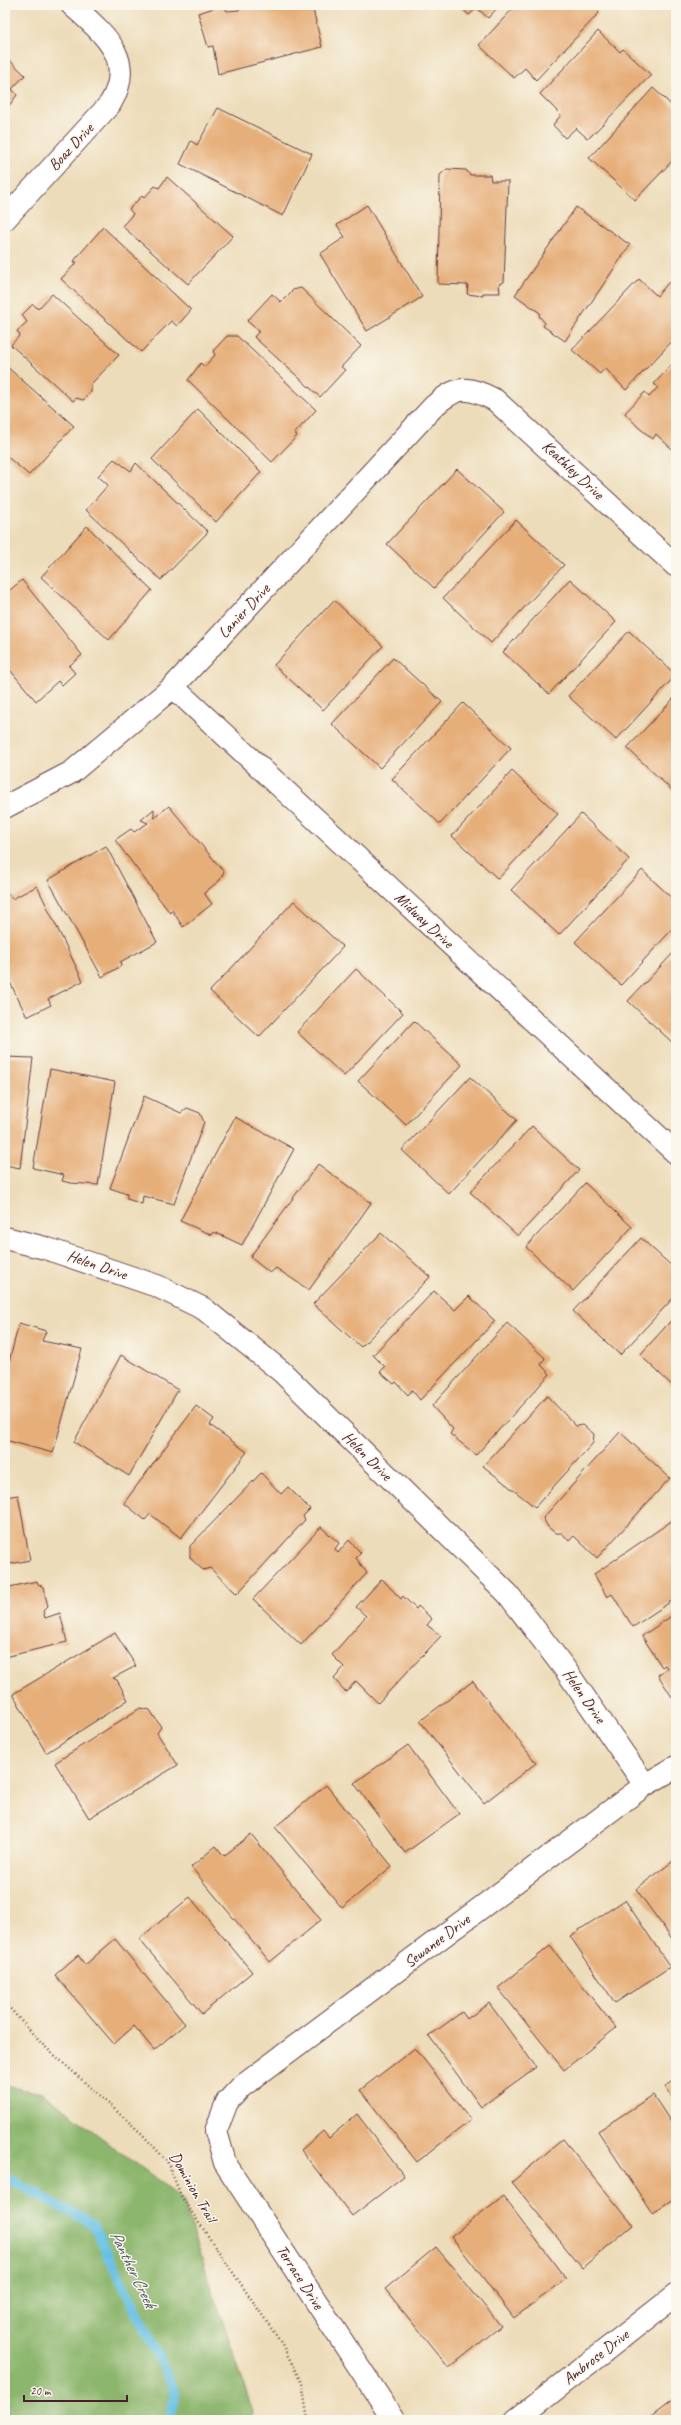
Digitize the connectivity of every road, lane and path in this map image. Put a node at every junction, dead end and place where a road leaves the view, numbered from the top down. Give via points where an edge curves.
1 (72, 5) edge
2 (5, 219) edge
3 (461, 389) joint
4 (676, 566) edge
5 (173, 687) junction
6 (5, 807) edge
7 (676, 1153) edge
8 (5, 1238) edge
9 (676, 1767) edge
10 (645, 1785) junction
11 (5, 2003) edge
12 (216, 2131) joint
13 (676, 2295) edge
14 (308, 2420) edge
15 (394, 2420) edge
16 (516, 2420) edge

1 - 2 street, Boaz Drive via 118,53 121,67 120,84 110,104
3 - 4 street, Keathley Drive via 481,393 506,408
3 - 5 street, Lanier Drive via 452,392 434,406
5 - 6 street, Lanier Drive via 72,772
5 - 7 street, Midway Drive
8 - 10 street, Helen Drive via 45,1248 164,1289 204,1309 282,1372 508,1594 565,1669
9 - 10 street, Sewanee Drive
10 - 12 street, Sewanee Drive via 404,1967 257,2072 227,2102
11 - 14 path, Dominion Trail via 41,2043 141,2133 167,2161 182,2198 282,2344 302,2384
12 - 15 street, Terrace Drive via 225,2163
13 - 16 street, Ambrose Drive

